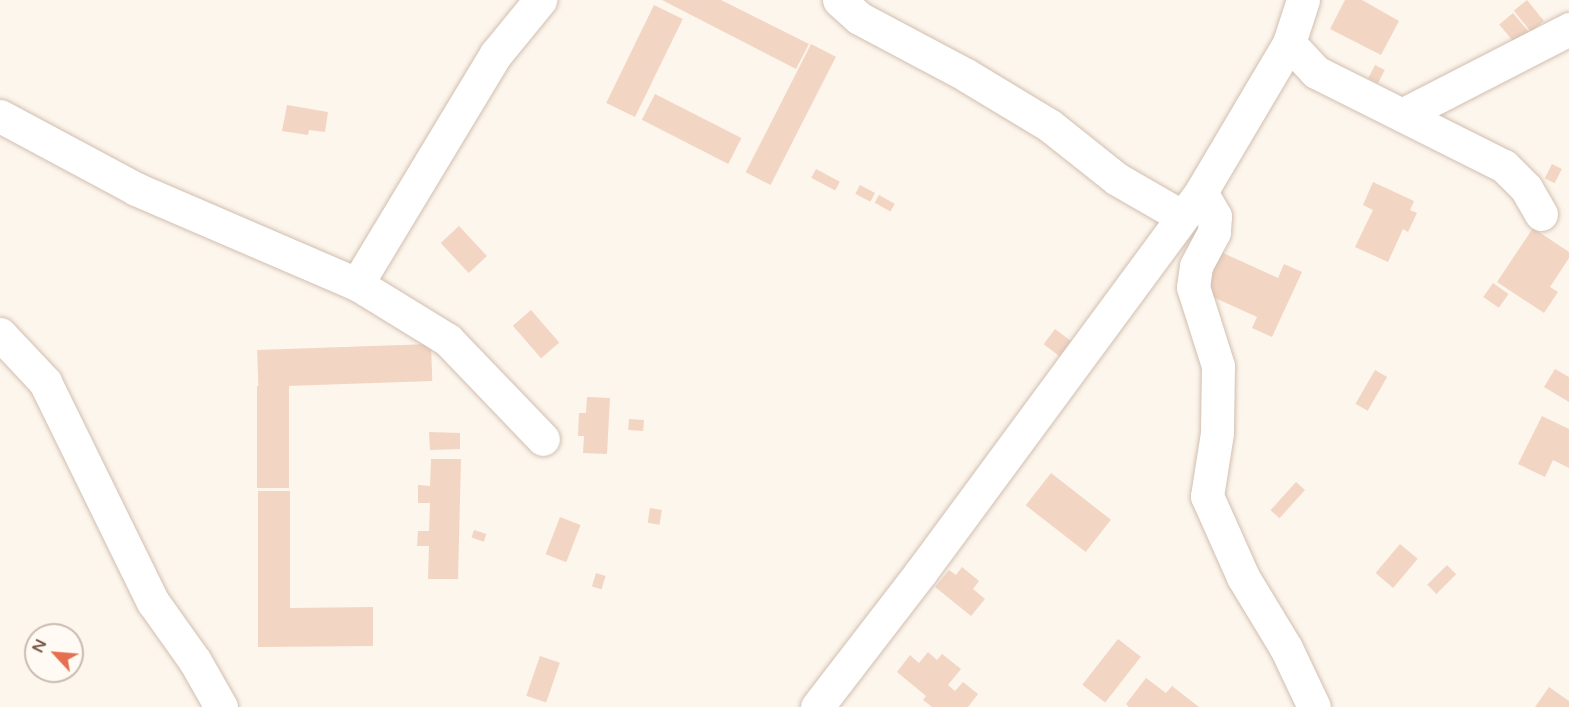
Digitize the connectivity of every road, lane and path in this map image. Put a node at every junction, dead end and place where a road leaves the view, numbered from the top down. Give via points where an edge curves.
1 (515, 0) edge
2 (540, 0) edge
3 (839, 0) edge
4 (1303, 0) edge
5 (1569, 29) edge
6 (1289, 44) junction
7 (496, 54) junction
8 (1402, 115) junction
9 (0, 116) edge
10 (1191, 204) junction
11 (1541, 214) dead end
12 (357, 284) junction
13 (0, 334) edge
14 (543, 439) dead end
15 (221, 707) edge
16 (817, 707) edge
17 (1314, 707) edge

1 - 7 street
2 - 7 street
3 - 10 street via 860,18 1049,125 1117,179
4 - 6 street
5 - 8 street
6 - 8 street via 1316,72
6 - 10 street
7 - 12 street
8 - 11 street via 1504,166 1526,188
9 - 12 street via 136,189
10 - 16 street
10 - 17 street via 1215,216 1214,232 1196,266 1193,287 1218,366 1217,433 1207,496 1243,577 1286,648
12 - 14 street via 448,340
13 - 15 street via 45,382 153,602 195,661

